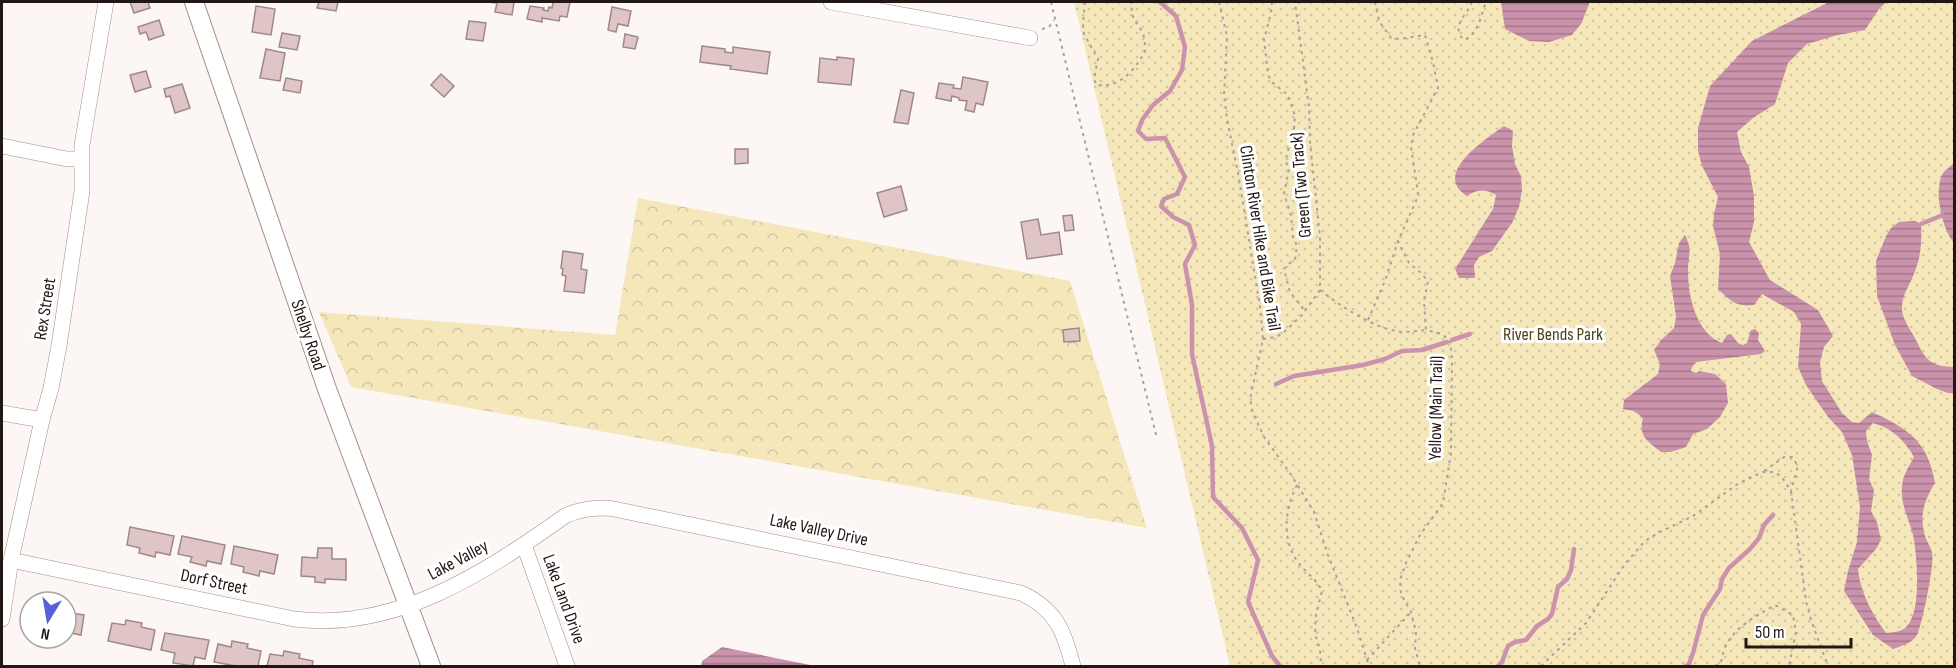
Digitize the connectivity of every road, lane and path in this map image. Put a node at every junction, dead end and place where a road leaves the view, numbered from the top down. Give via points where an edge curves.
1 (106, 2) edge
2 (194, 2) edge
3 (831, 2) edge
4 (1051, 2) edge
5 (1085, 2) edge
6 (1132, 2) edge
7 (1219, 2) edge
8 (1272, 2) edge
9 (1295, 2) edge
10 (1375, 2) edge
11 (1472, 2) edge
12 (1486, 2) edge
13 (1054, 20) junction
14 (1049, 27) junction
15 (1057, 28) junction
16 (1030, 38) joint
17 (2, 146) edge
18 (81, 159) junction
19 (1398, 241) junction
20 (1320, 290) junction
21 (1305, 311) junction
22 (1368, 320) junction
23 (1426, 330) junction
24 (1263, 339) junction
25 (2, 413) edge
26 (42, 420) junction
27 (1157, 439) dead end
28 (1763, 472) junction
29 (1297, 484) junction
30 (1791, 491) junction
31 (524, 545) junction
32 (11, 560) junction
33 (408, 605) junction
34 (1411, 612) junction
35 (2, 619) edge
36 (1367, 660) junction
37 (431, 666) edge
38 (567, 666) edge
39 (1073, 666) edge
40 (1321, 666) edge
41 (1369, 666) edge
42 (1420, 666) edge
43 (1541, 666) edge
44 (1715, 666) edge
45 (1789, 666) edge
46 (1828, 666) edge

1 - 18 street, Rex Street
2 - 33 street, Shelby Road via 327,389
3 - 16 street
4 - 13 path
5 - 6 path via 1084,34 1098,59 1094,78 1096,85 1108,86 1124,79 1145,52 1144,37 1131,11
7 - 24 path, Clinton River Hike and Bike Trail via 1227,36 1227,119
8 - 21 path via 1264,39 1268,75 1288,95 1295,116 1284,194 1292,215 1296,254 1284,269 1290,292
9 - 20 path, Green (Two Track) via 1309,107 1320,237
10 - 19 path via 1379,21 1391,38 1425,35 1438,88 1413,135 1411,147 1418,193
11 - 12 path via 1457,30 1464,40 1470,38 1477,26
13 - 14 path
13 - 15 path
14 - 15 path
14 - 16 path
15 - 27 path
17 - 18 street
18 - 26 street, Rex Street via 82,191 55,366
19 - 22 path
19 - 23 path, Yellow (Main Trail) via 1409,263 1428,281 1424,301
20 - 21 path
20 - 22 path
21 - 24 path via 1283,333
22 - 23 path via 1399,332
23 - 34 path, Yellow (Main Trail) via 1442,334 1450,341 1451,453 1443,502 1420,535 1400,580 1401,594
24 - 29 path, Clinton River Hike and Bike Trail via 1250,399 1253,413 1264,438
25 - 26 street
26 - 32 street, Rex Street
28 - 30 path via 1781,476
28 - 30 path via 1784,457 1792,457 1798,466
28 - 43 path via 1645,541 1586,623
29 - 36 path, Clinton River Hike and Bike Trail via 1314,512
29 - 40 path via 1289,500 1288,542 1292,554 1318,581 1322,591 1315,627
30 - 46 path via 1806,601
31 - 33 street, Lake Valley via 462,582
31 - 38 street, Lake Land Drive
31 - 39 street, Lake Valley Drive via 565,516 592,508 609,508 1006,588 1035,599 1053,615 1065,637
32 - 33 street, Dorf Street via 310,621 366,618
32 - 35 street, Rex Street
33 - 37 street, Shelby Road
34 - 36 path
34 - 42 path, Yellow (Main Trail)
36 - 41 path, Clinton River Hike and Bike Trail
44 - 45 path via 1721,663 1723,651 1742,625 1775,605 1793,615 1796,632

